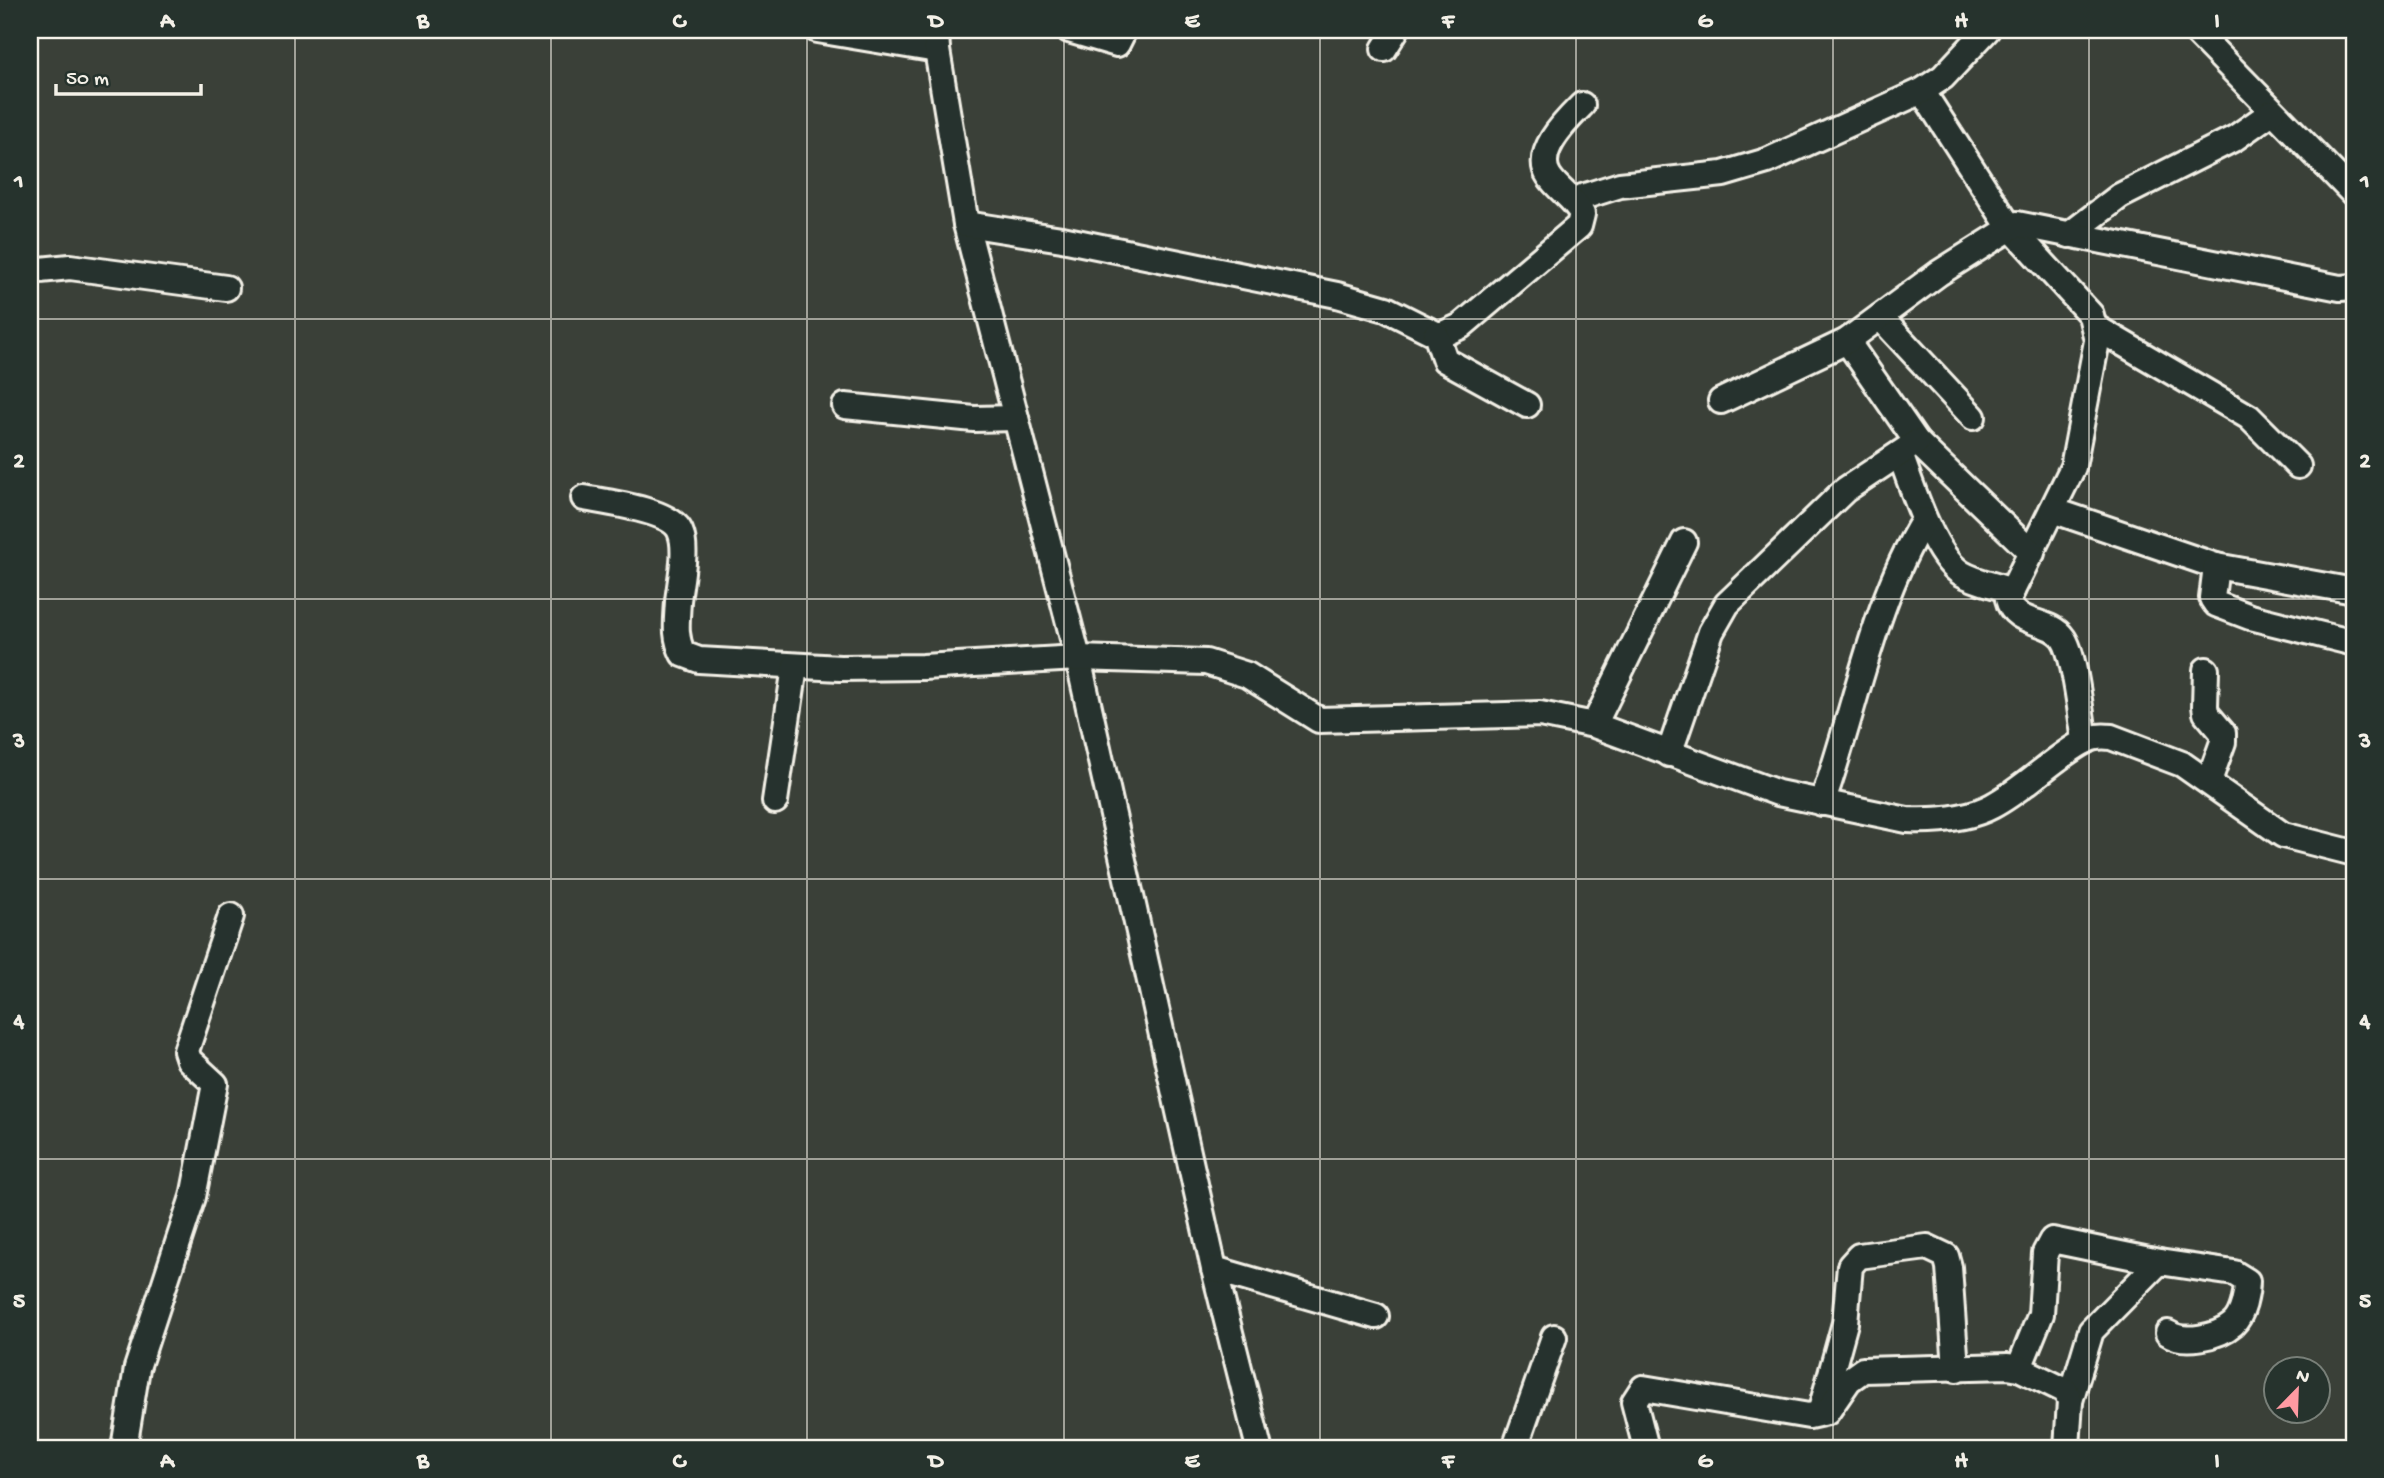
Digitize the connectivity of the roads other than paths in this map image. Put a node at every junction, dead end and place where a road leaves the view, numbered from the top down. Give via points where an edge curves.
1 (817, 30) edge
2 (1069, 30) edge
3 (1124, 30) edge
4 (1987, 30) edge
5 (2194, 30) edge
6 (936, 40) edge
7 (1922, 91) junction
8 (1582, 104) dead end
9 (2272, 112) junction
10 (2354, 194) edge
11 (1573, 200) junction
12 (966, 224) junction
13 (2009, 226) junction
14 (2069, 235) junction
15 (30, 271) edge
16 (2354, 286) edge
17 (226, 288) dead end
18 (1880, 317) junction
19 (2095, 327) junction
20 (1436, 334) junction
21 (1847, 341) junction
22 (1721, 401) dead end
23 (1527, 405) dead end
24 (845, 406) dead end
25 (1973, 417) dead end
26 (1016, 418) junction
27 (1909, 448) junction
28 (2298, 466) dead end
29 (584, 498) dead end
30 (2052, 510) junction
31 (1924, 520) junction
32 (1684, 542) dead end
33 (2032, 553) junction
34 (2216, 566) junction
35 (2012, 590) junction
36 (2354, 591) edge
37 (2354, 643) edge
38 (1078, 658) junction
39 (795, 667) junction
40 (2206, 670) dead end
41 (1594, 725) junction
42 (2085, 741) junction
43 (1670, 754) junction
44 (2209, 781) junction
45 (775, 800) dead end
46 (1822, 803) junction
47 (2354, 853) edge
48 (231, 916) dead end
49 (2159, 1262) junction
50 (1214, 1269) junction
51 (1376, 1316) dead end
52 (2168, 1333) dead end
53 (1555, 1337) dead end
54 (1956, 1368) junction
55 (2018, 1368) junction
56 (2070, 1401) junction
57 (1820, 1414) junction
58 (124, 1448) edge
59 (1259, 1448) edge
60 (1515, 1448) edge
61 (1646, 1448) edge
62 (2067, 1448) edge

1 - 6 street
2 - 3 street via 1117,44
4 - 7 street via 1943,77
5 - 9 street
6 - 12 street
7 - 11 street via 1767,161 1723,174 1620,185
7 - 13 street
8 - 11 street via 1553,138 1546,162 1548,175
9 - 10 street
9 - 14 street via 2235,138 2120,196
11 - 20 street via 1582,214 1579,226 1461,326
12 - 20 street via 1337,295 1385,309
12 - 26 street
13 - 14 street via 2028,224
13 - 18 street
13 - 19 street via 2091,315
14 - 16 street via 2340,288
15 - 17 street via 70,267
18 - 21 street
18 - 25 street
19 - 28 street via 2249,417
19 - 30 street via 2081,436 2073,467
20 - 23 street via 1445,360
21 - 22 street
21 - 27 street
24 - 26 street via 975,419
26 - 38 street
27 - 31 street
27 - 33 street
27 - 43 street via 1845,490 1727,604 1711,632
29 - 39 street via 650,512 680,530 675,638 683,654 699,660
30 - 33 street
30 - 34 street
31 - 35 street via 1958,571
31 - 46 street via 1909,546 1873,641
32 - 41 street
33 - 35 street
34 - 36 street
34 - 37 street via 2211,598 2216,604
35 - 42 street via 2009,607 2018,616 2053,629 2065,640
38 - 39 street via 923,667
38 - 41 street via 1206,662 1230,667 1319,719 1540,714
38 - 50 street
39 - 45 street
40 - 44 street via 2204,706 2223,733
41 - 43 street
42 - 44 street via 2111,737 2182,764
42 - 46 street via 2032,782 1974,813 1907,820
43 - 46 street via 1778,793
44 - 47 street via 2283,835
48 - 58 street via 186,1051 189,1060 215,1084 211,1110 193,1197 137,1368
49 - 52 street via 2234,1273 2247,1281 2239,1317 2232,1324 2188,1340
49 - 55 street via 2052,1240 2045,1253 2041,1314
49 - 56 street via 2091,1331
50 - 51 street
50 - 59 street
53 - 60 street
54 - 55 street
54 - 57 street via 1863,1370 1849,1380 1828,1412
54 - 57 street via 1945,1256 1927,1247 1859,1255 1850,1266 1845,1323
55 - 56 street via 2061,1386
56 - 62 street
57 - 61 street via 1794,1415 1643,1388 1634,1402

